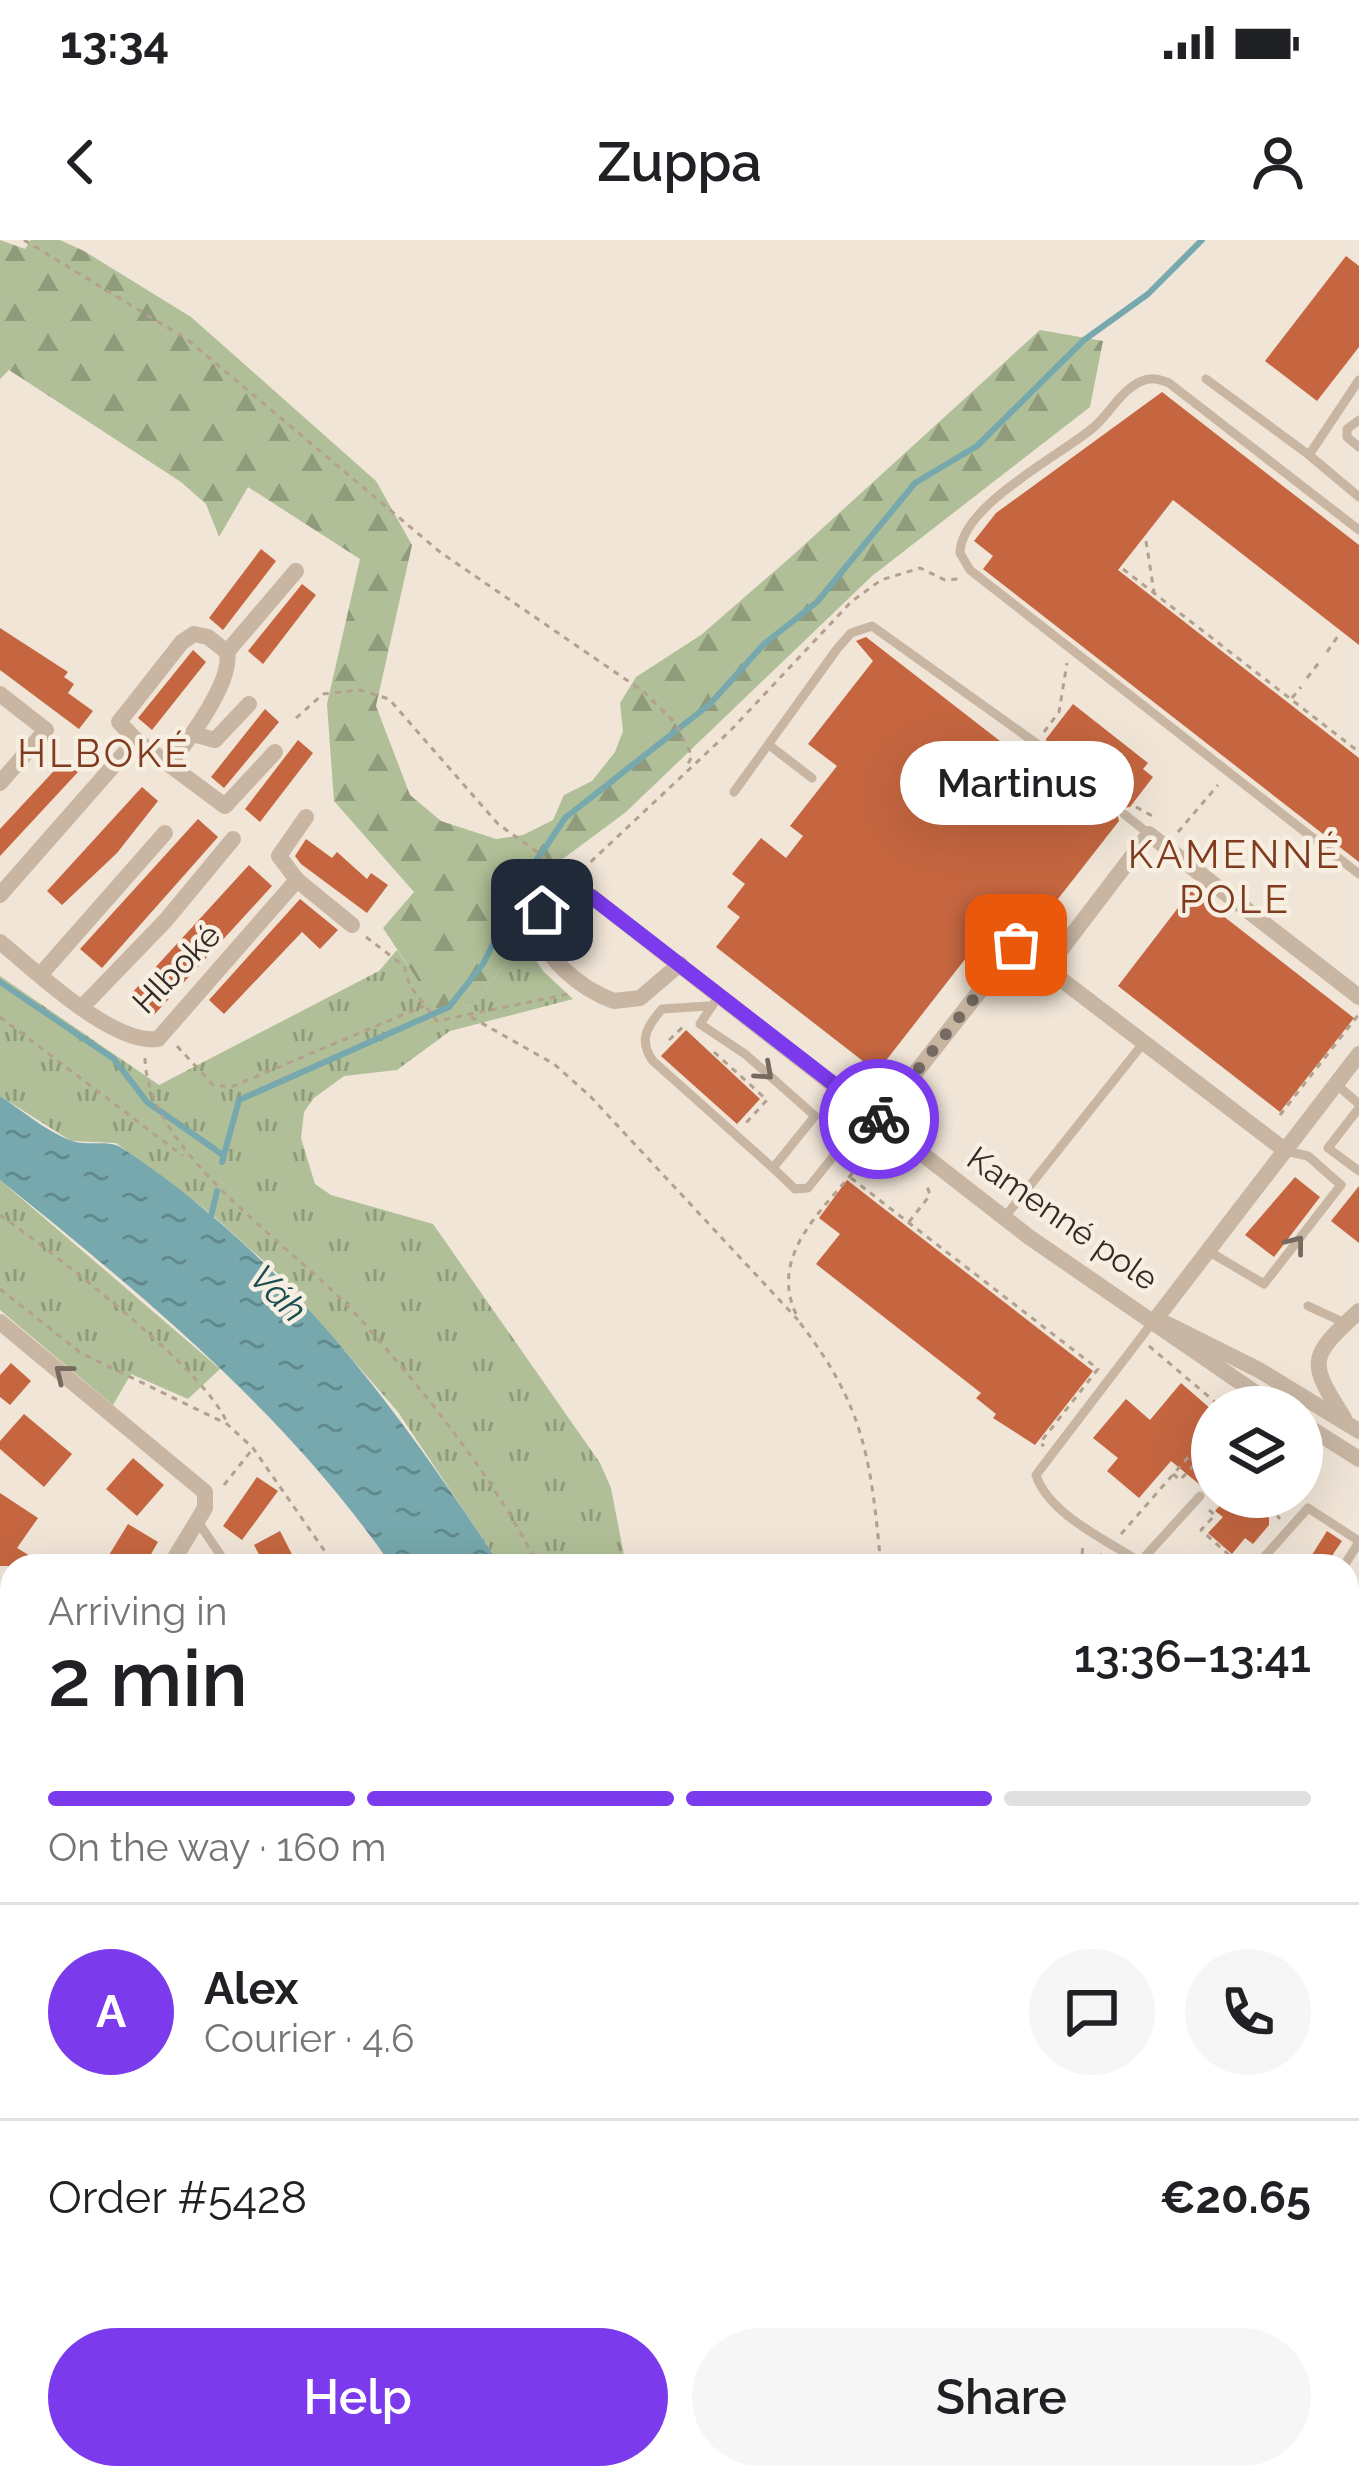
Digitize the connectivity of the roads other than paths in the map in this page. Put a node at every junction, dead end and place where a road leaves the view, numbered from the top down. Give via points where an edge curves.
1 (1206, 380) dead end
2 (1359, 380) edge
3 (1359, 420) edge
4 (1359, 447) edge
5 (1309, 455) junction
6 (1359, 497) edge
7 (1359, 530) edge
8 (296, 571) dead end
9 (227, 652) junction
10 (0, 694) edge
11 (249, 704) dead end
12 (193, 734) junction
13 (136, 740) junction
14 (769, 745) junction
15 (1038, 745) road end
16 (275, 752) dead end
17 (169, 764) junction
18 (812, 778) dead end
19 (0, 783) edge
20 (734, 792) dead end
21 (1126, 816) road end
22 (306, 817) dead end
23 (165, 833) dead end
24 (1149, 834) junction
25 (232, 839) dead end
26 (1359, 874) edge
27 (297, 880) junction
28 (0, 895) edge
29 (352, 925) road end
30 (0, 942) edge
31 (680, 964) junction
32 (1047, 968) junction
33 (41, 974) junction
34 (1359, 997) edge
35 (714, 1000) junction
36 (82, 1006) junction
37 (1145, 1041) junction
38 (1359, 1054) edge
39 (1336, 1084) junction
40 (1359, 1106) edge
41 (874, 1116) junction
42 (1286, 1151) junction
43 (773, 1168) junction
44 (1359, 1172) edge
45 (1004, 1218) junction
46 (1208, 1250) junction
47 (1308, 1306) dead end
48 (1352, 1317) edge
49 (1155, 1320) junction
50 (0, 1322) edge
51 (1247, 1386) edge
52 (1353, 1428) edge
53 (1323, 1437) edge
54 (1359, 1459) edge
55 (1191, 1507) edge
56 (197, 1522) junction
57 (1359, 1541) edge
58 (177, 1554) edge
59 (220, 1554) edge
60 (1128, 1554) edge
61 (1151, 1554) edge
62 (1266, 1554) edge

1 - 5 lane
2 - 5 lane
3 - 4 lane via 1346,437
5 - 6 lane
7 - 26 lane via 1153,378 1134,385 1101,421 977,517 960,544 970,570
8 - 9 street
9 - 12 street via 227,671
9 - 13 street via 208,637 182,642 119,722
10 - 19 street via 46,730
11 - 12 street via 215,740
12 - 17 street
13 - 17 street
13 - 28 street
14 - 15 lane via 837,649 872,626
14 - 18 lane
14 - 20 lane
16 - 17 street via 225,806
21 - 24 lane
22 - 27 street via 279,856
23 - 33 street
24 - 32 street
24 - 34 street
25 - 36 street, Hlboké
27 - 29 street
27 - 36 street, Hlboké via 158,1039 123,1034
30 - 33 street, Hlboké
31 - 31 street, Kamenné pole via 572,887 548,902 539,930 552,956 614,1001 653,990
31 - 35 street, Kamenné pole
32 - 37 street
32 - 41 street via 1016,945
33 - 36 street, Hlboké
35 - 41 street, Kamenné pole
35 -> 43 lane via 700,1024 815,1116
35 - 43 lane via 662,1009 647,1028 645,1048
37 - 42 street
37 - 45 lane
38 - 39 street, Kamenné pole
39 - 40 lane
39 - 42 street, Kamenné pole
40 - 44 lane via 1328,1148
41 - 43 lane via 808,1188 795,1189
41 - 45 street, Kamenné pole
42 - 46 street, Kamenné pole
46 -> 42 lane via 1264,1285 1341,1185 1308,1156
45 - 49 street, Kamenné pole
46 - 49 street, Kamenné pole
47 - 48 lane
48 - 52 street via 1323,1348 1318,1368 1323,1390
49 - 51 street, Kamenné pole
49 - 52 street, Kamenné pole via 1189,1331
49 - 60 lane via 1037,1469 1038,1481 1081,1523
56 -> 50 street via 205,1492
53 - 54 street
55 - 61 lane
56 - 58 street
56 - 59 lane
57 - 62 lane via 1308,1508

